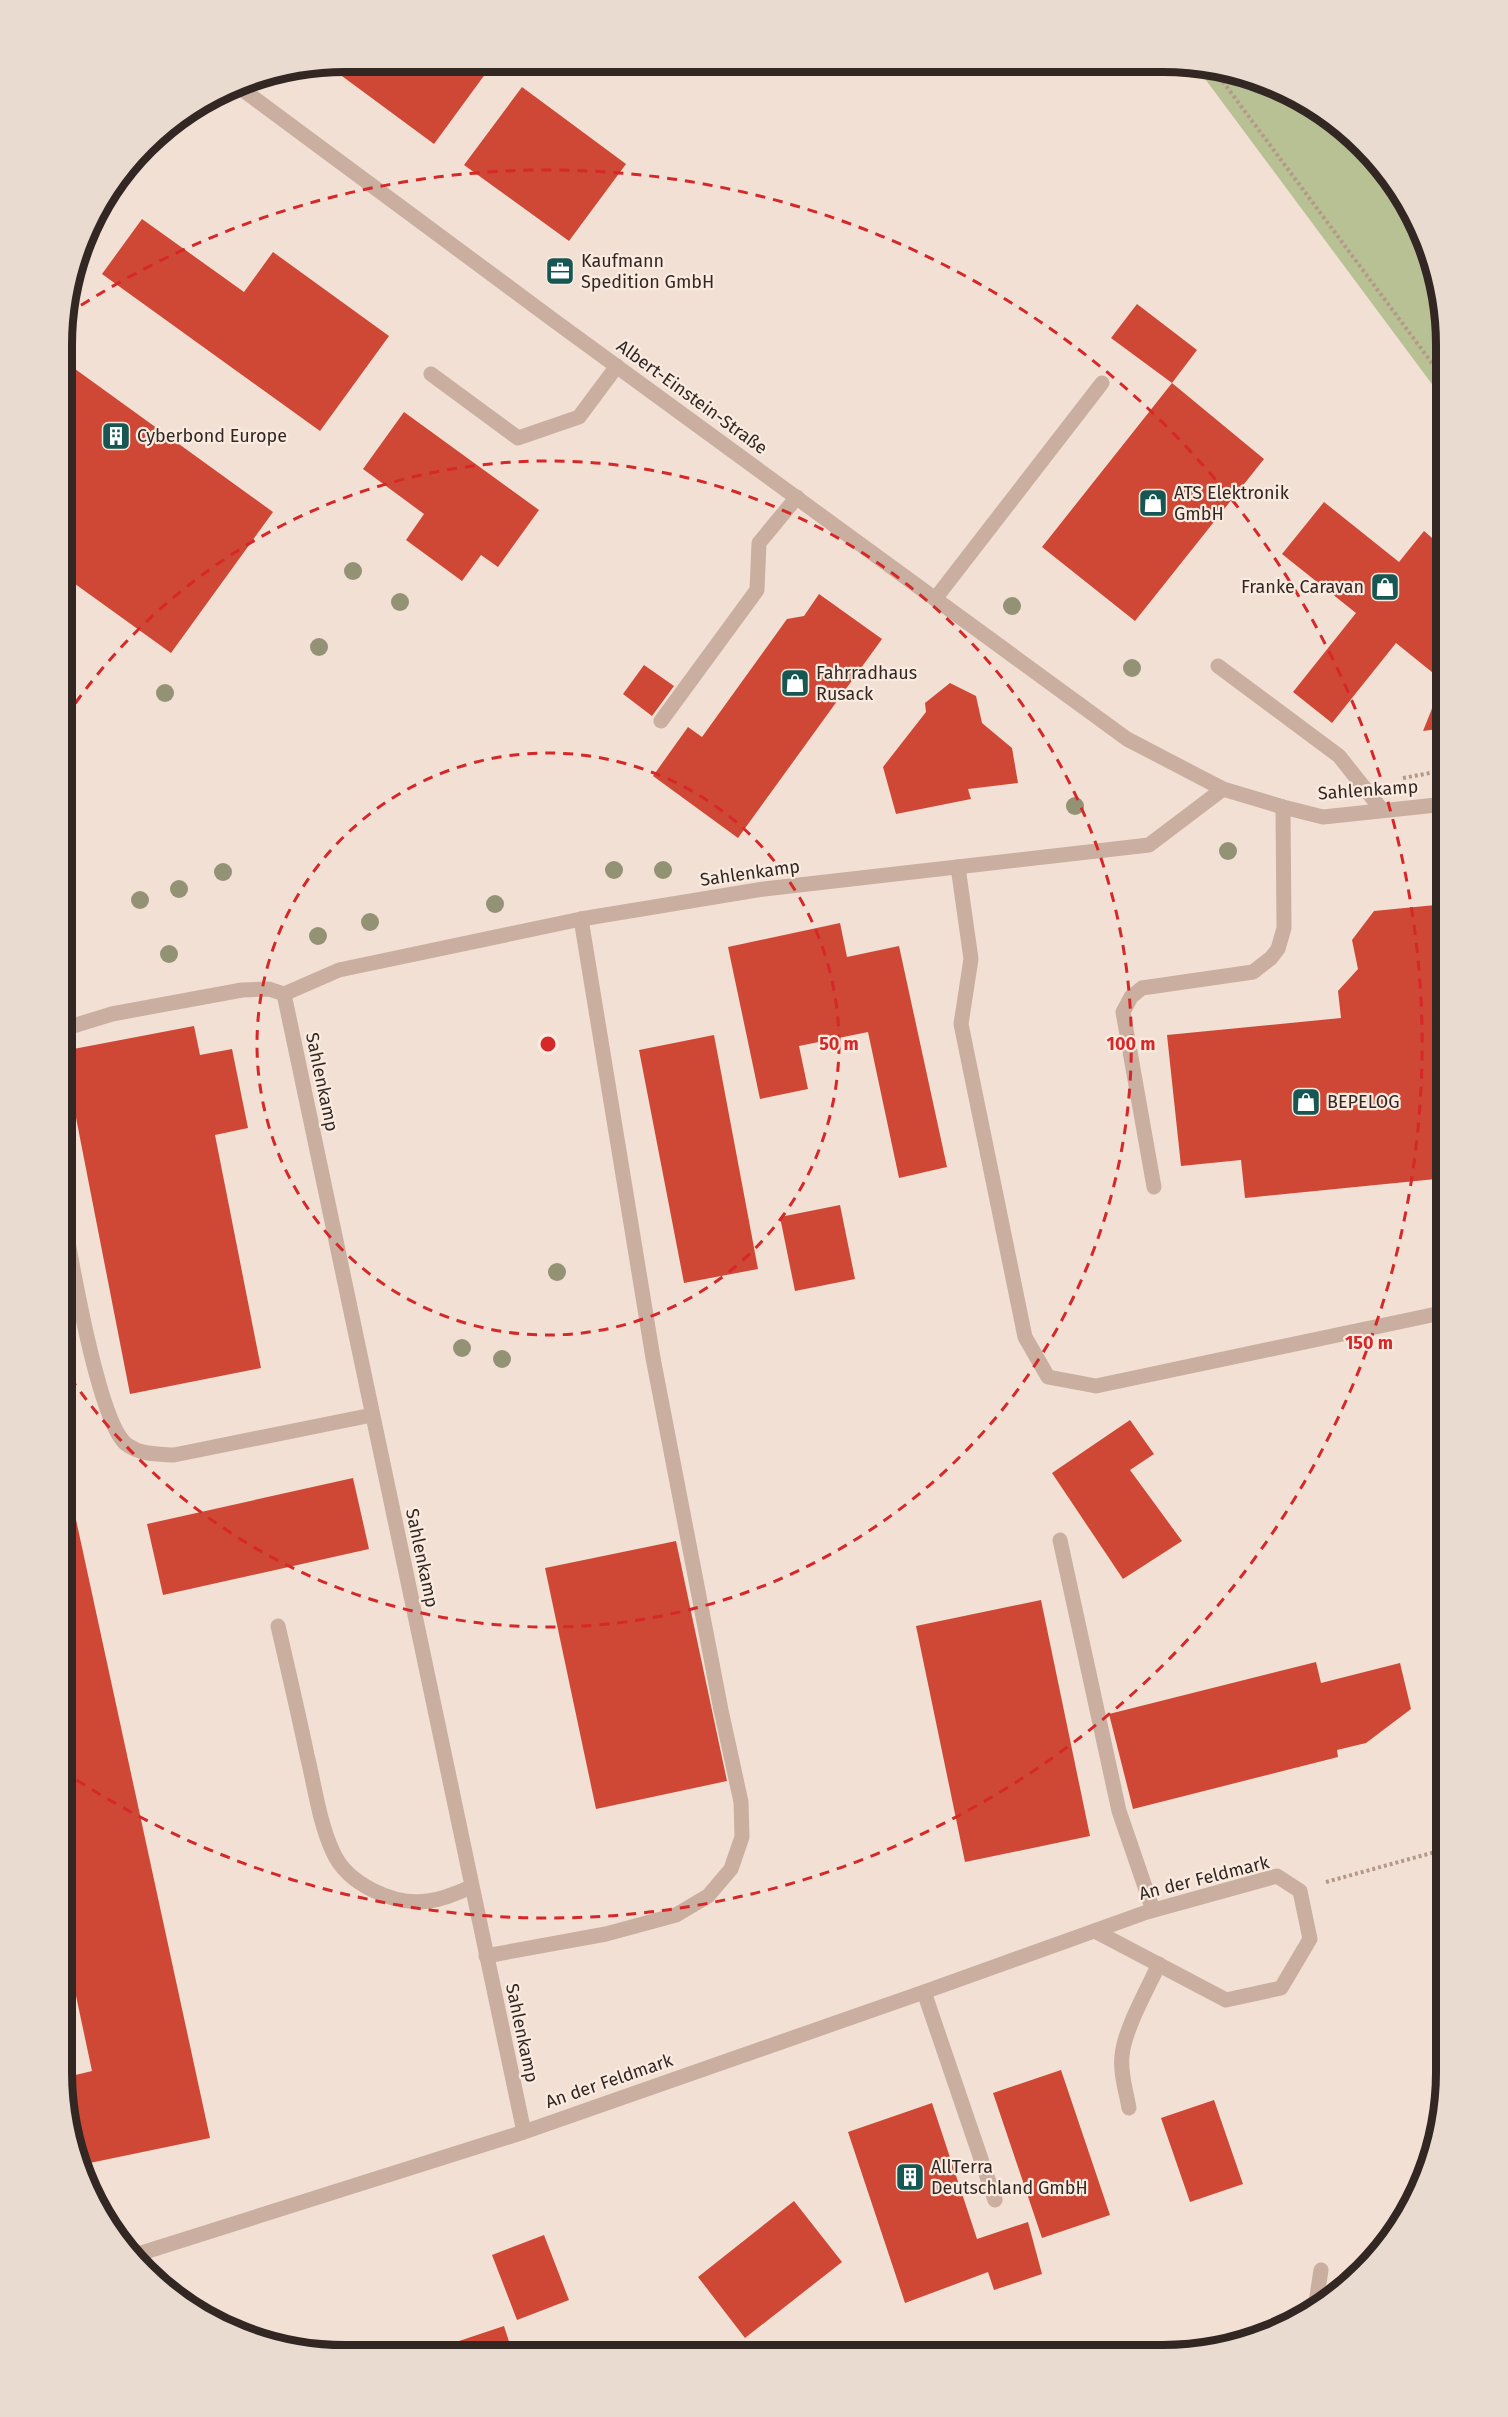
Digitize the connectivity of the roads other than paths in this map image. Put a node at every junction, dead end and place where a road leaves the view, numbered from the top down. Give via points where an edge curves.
1 (245, 91) edge
2 (617, 366) junction
3 (431, 374) dead end
4 (1102, 383) dead end
5 (797, 497) junction
6 (935, 599) junction
7 (1218, 666) dead end
8 (662, 721) dead end
9 (1127, 739) joint
10 (1223, 789) junction
11 (1436, 805) edge
12 (1283, 807) junction
13 (1382, 810) junction
14 (958, 867) junction
15 (580, 919) junction
16 (284, 994) junction
17 (72, 1026) edge
18 (1154, 1187) dead end
19 (72, 1261) edge
20 (1436, 1314) edge
21 (372, 1415) junction
22 (1060, 1540) dead end
23 (278, 1626) dead end
24 (471, 1887) junction
25 (1153, 1910) junction
26 (1095, 1931) junction
27 (486, 1956) junction
28 (1159, 1964) junction
29 (924, 1992) junction
30 (1129, 2108) dead end
31 (524, 2132) junction
32 (995, 2200) dead end
33 (141, 2253) edge
34 (1321, 2270) dead end
35 (1317, 2298) edge

1 - 2 street, Albert-Einstein-Straße
2 - 3 street via 579,417 518,438
2 - 5 street, Albert-Einstein-Straße
4 - 6 street
5 - 6 street, Albert-Einstein-Straße
5 - 8 street via 759,543 757,590
6 - 9 street, Albert-Einstein-Straße
7 - 13 street via 1339,756
9 - 10 street, Sahlenkamp
10 - 12 street, Sahlenkamp
10 - 14 street, Sahlenkamp via 1149,845
11 - 13 street, Sahlenkamp
12 - 13 street, Sahlenkamp via 1323,817
12 - 18 street via 1284,928 1271,958 1253,972 1142,988 1131,997 1123,1012
14 - 15 street, Sahlenkamp via 764,889
14 - 20 street via 971,959 961,1024 1025,1337 1048,1377 1096,1386
15 - 16 street, Sahlenkamp via 339,970
15 - 27 street via 653,1359 741,1802 742,1837 730,1869 708,1896 676,1915 606,1934
16 - 17 street via 269,989 242,990 112,1014
16 - 21 street, Sahlenkamp
19 - 21 street via 86,1333 111,1419 125,1443 143,1453 174,1455
21 - 24 street, Sahlenkamp
22 - 25 street via 1119,1811
23 - 24 street via 322,1821 334,1854 353,1877 398,1901 435,1900
24 - 27 street, Sahlenkamp
25 - 26 street, An der Feldmark
25 - 28 street, An der Feldmark via 1277,1876 1300,1890 1310,1939 1281,1988 1226,2000
26 - 28 street
26 - 29 street, An der Feldmark
27 - 31 street, Sahlenkamp
28 - 30 street via 1132,2022 1122,2055
29 - 31 street, An der Feldmark
29 - 32 street
31 - 33 street, An der Feldmark
34 - 35 street

